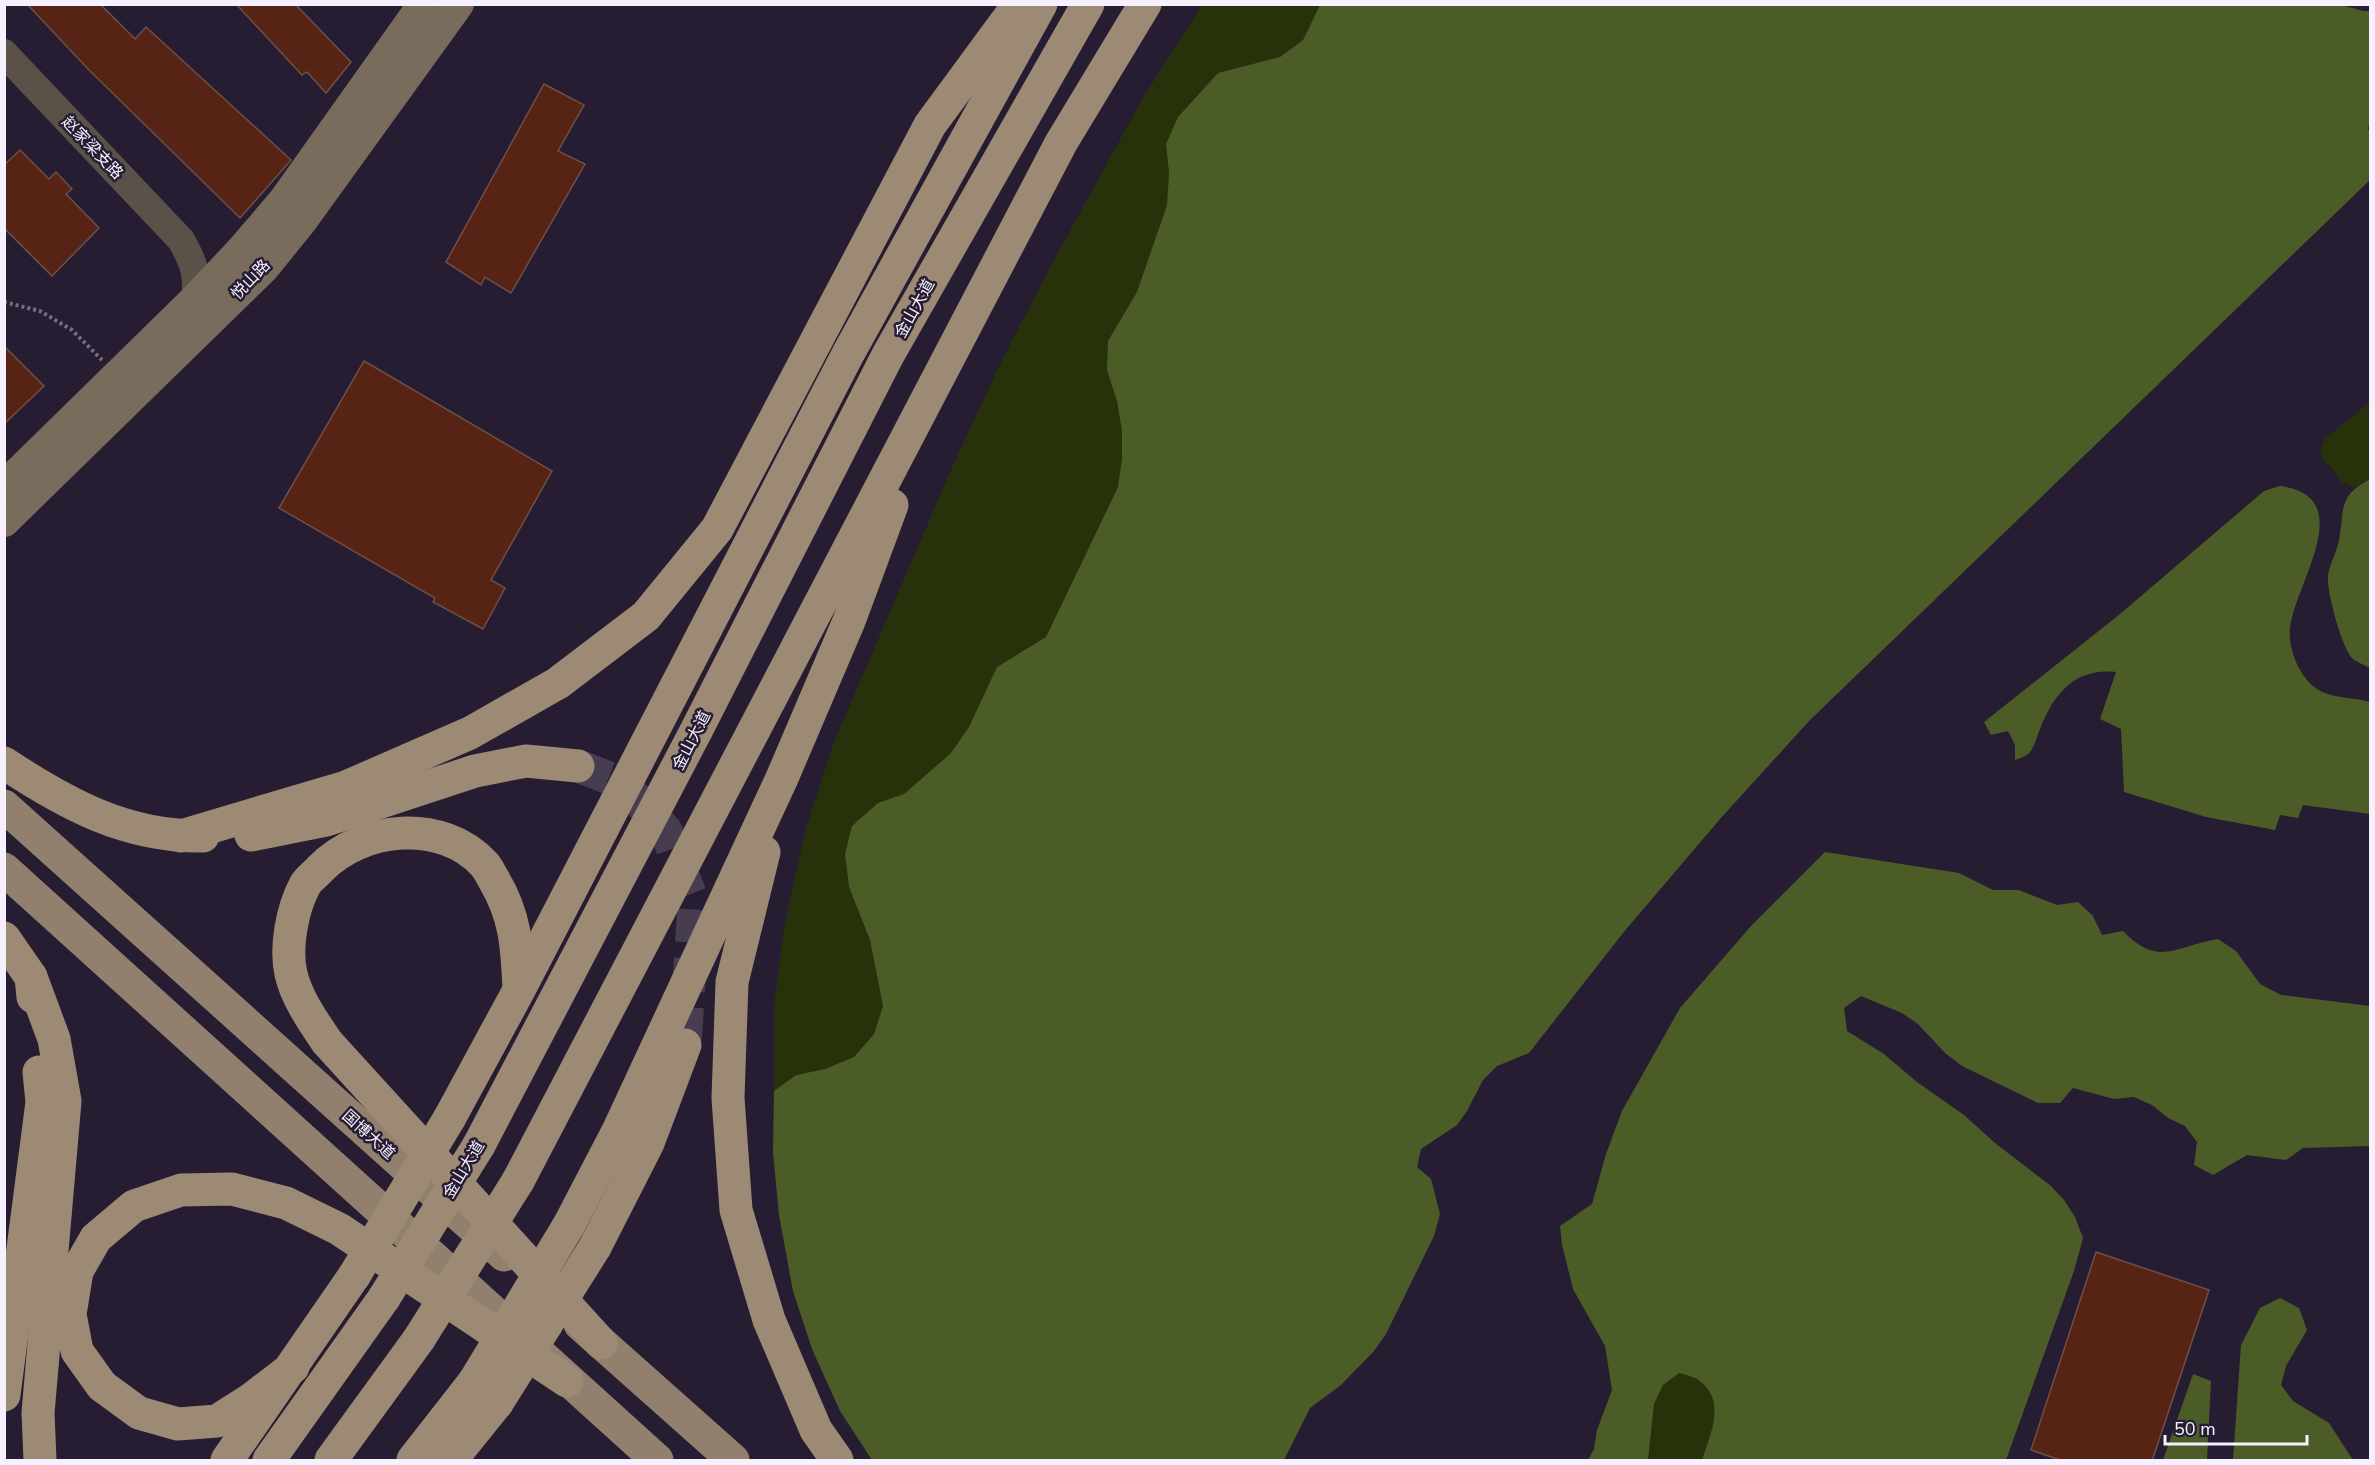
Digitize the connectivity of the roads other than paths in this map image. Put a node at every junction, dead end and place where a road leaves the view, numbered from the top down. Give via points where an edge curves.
1 (424, 4) edge
2 (458, 4) edge
3 (1019, 4) edge
4 (1041, 4) edge
5 (1088, 4) edge
6 (1145, 4) edge
7 (4, 53) edge
8 (182, 240) junction
9 (243, 249) junction
10 (195, 300) junction
11 (937, 381) junction
12 (4, 487) edge
13 (4, 521) edge
14 (4, 763) edge
15 (578, 766) tunnel mouth
16 (782, 778) junction
17 (4, 806) edge
18 (181, 836) junction
19 (4, 869) edge
20 (4, 938) edge
21 (31, 977) junction
22 (519, 990) junction
23 (685, 1045) tunnel mouth
24 (601, 1343) junction
25 (293, 1367) junction
26 (567, 1381) junction
27 (485, 1393) junction
28 (4, 1395) edge
29 (40, 1461) edge
30 (227, 1461) edge
31 (269, 1461) edge
32 (332, 1461) edge
33 (413, 1461) edge
34 (451, 1461) edge
35 (657, 1461) edge
36 (733, 1461) edge
37 (837, 1461) edge

1 - 9 main road, 悦山路 via 284,201
2 - 13 main road, 悦山路 via 264,267
3 - 18 highway via 930,125 717,529 646,616 558,683 470,733 346,787
4 - 22 highway via 848,354
5 - 31 highway, 金山大道, bridge via 888,355 479,1145 384,1298
6 - 11 highway via 1061,143
7 - 8 street, 赵家梁支路
8 - 9 street via 219,253
8 - 10 street via 194,264
9 - 10 main road, 悦山路
10 - 12 main road, 悦山路
11 - 16 highway via 849,621
11 - 32 highway, bridge via 518,1181 419,1339
14 - 18 highway via 51,794 121,825
15 - 18 highway via 526,761 475,771 326,820 251,835
16 - 27 highway, bridge via 619,1129
16 - 37 highway via 732,982 728,1098 736,1210 769,1320 816,1430
17 - 24 main road, 国博大道
19 - 26 main road
20 - 21 highway
21 - 28 highway via 42,1102
21 - 29 highway via 54,1039 65,1101 38,1413
22 - 24 highway via 517,943 506,900 485,865 459,844 423,833 376,836 334,855 305,885 289,930 291,973 303,1004 327,1042
22 - 25 highway, bridge via 449,1119 354,1276
23 - 27 highway, bridge via 648,1143 595,1247
24 - 36 main road, 国博大道
25 - 26 highway via 217,1421 178,1424 139,1413 102,1386 77,1351 70,1314 77,1271 96,1238 135,1206 181,1190 232,1189 286,1203 339,1229
25 - 30 highway
26 - 35 main road
27 - 33 highway
27 - 34 highway

